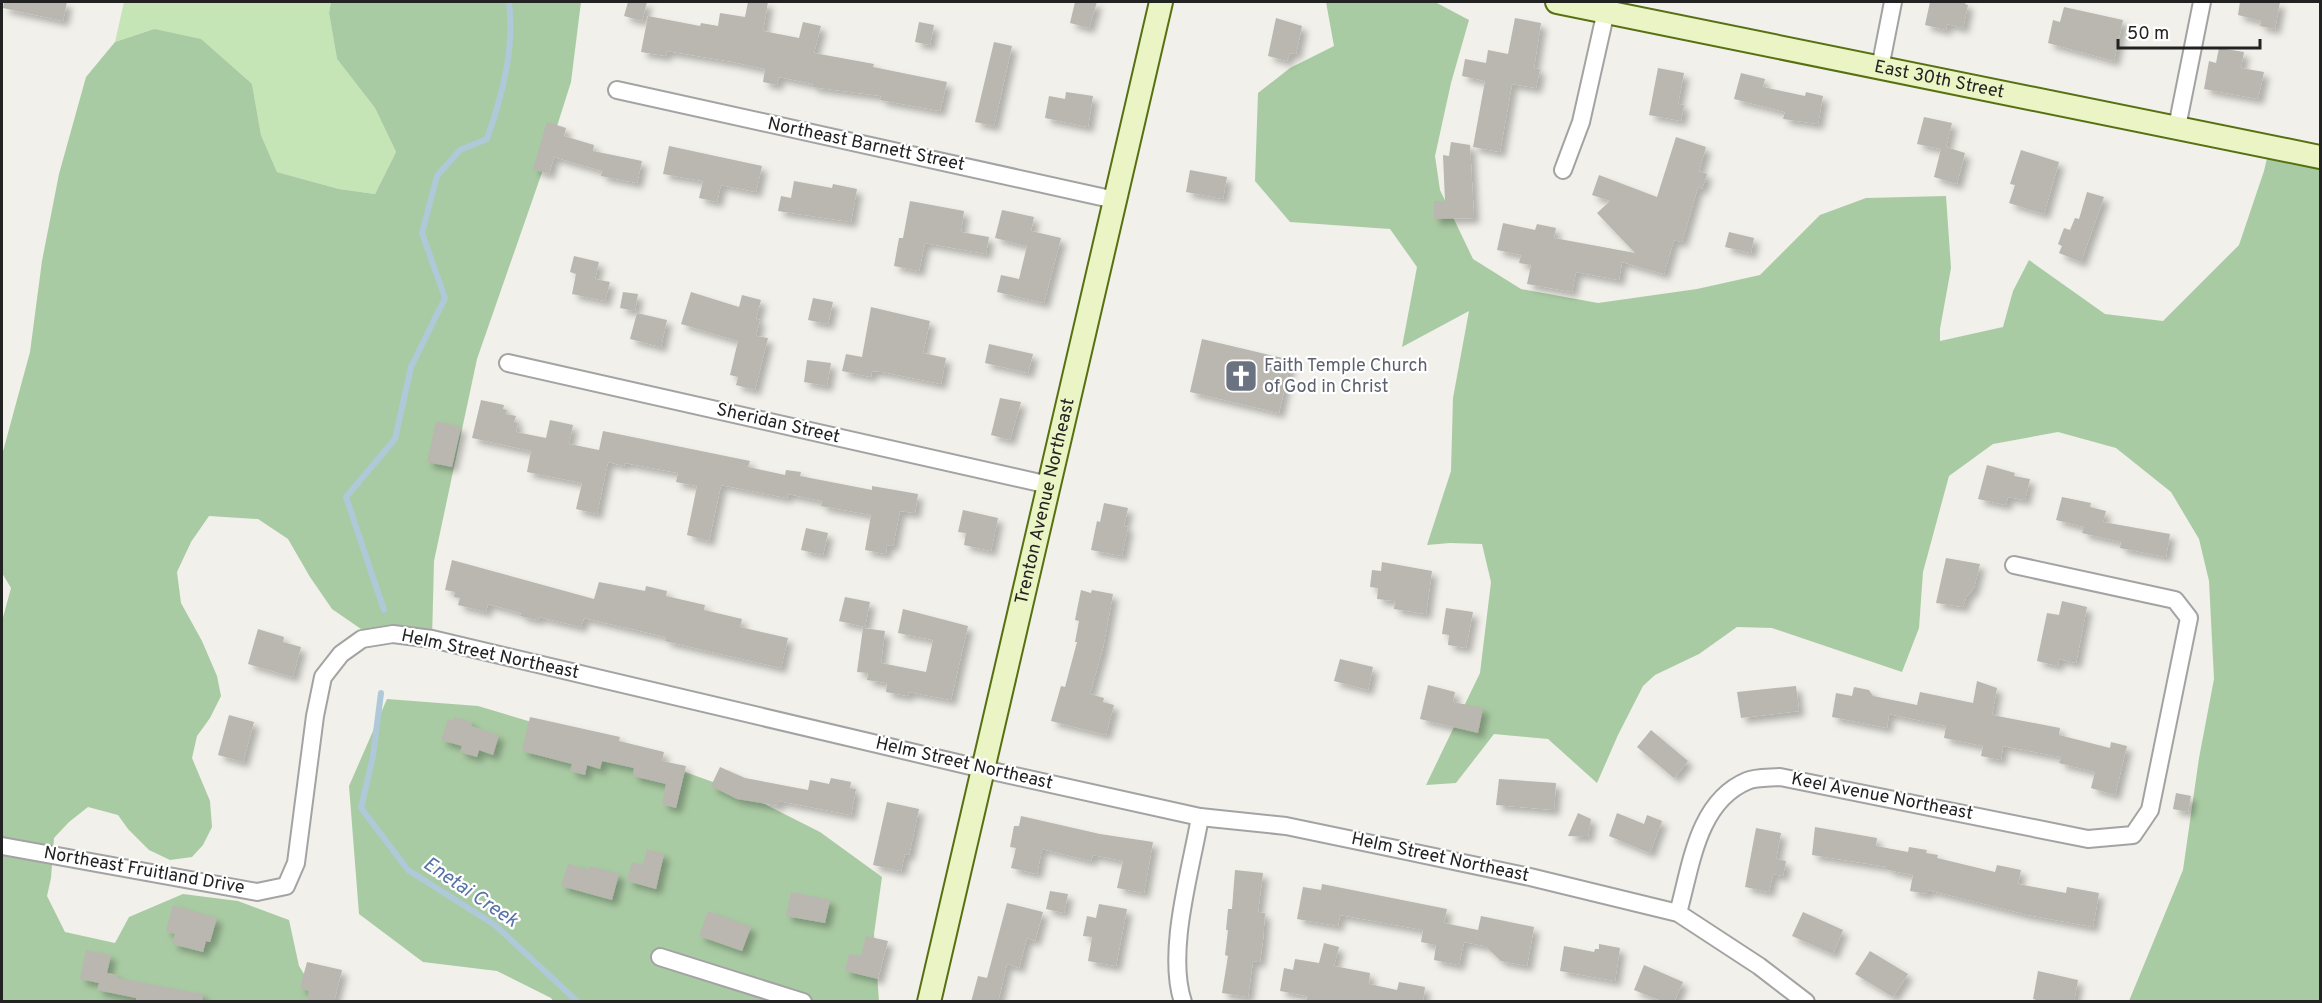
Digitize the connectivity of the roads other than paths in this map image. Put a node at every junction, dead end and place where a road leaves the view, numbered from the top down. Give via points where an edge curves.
1 (1161, 2) edge
2 (1557, 2) edge
3 (1893, 2) edge
4 (2202, 2) edge
5 (1607, 7) edge
6 (1880, 68) junction
7 (617, 90) dead end
8 (2177, 127) junction
9 (2320, 157) edge
10 (1563, 170) dead end
11 (1114, 200) junction
12 (508, 363) dead end
13 (1049, 485) junction
14 (2014, 565) dead end
15 (982, 769) junction
16 (1200, 817) junction
17 (2, 846) edge
18 (286, 886) joint
19 (1678, 913) junction
20 (660, 957) dead end
21 (803, 1002) edge
22 (929, 1002) edge
23 (1183, 1002) edge
24 (1806, 1002) edge

1 - 11 main road, Trenton Avenue Northeast
2 - 5 main road, East 30th Street
3 - 6 street
4 - 8 street
5 - 6 main road, East 30th Street
5 - 10 street via 1581,122
6 - 8 main road, East 30th Street
7 - 11 street, Northeast Barnett Street
8 - 9 main road, East 30th Street
11 - 13 main road, Trenton Avenue Northeast
12 - 13 street, Sheridan Street
13 - 15 main road, Trenton Avenue Northeast
14 - 19 street, Keel Avenue Northeast via 2175,600 2189,618 2150,810 2133,835 2088,839 1779,777 1748,780 1722,797 1704,821
15 - 16 street, Helm Street Northeast
15 - 18 street, Helm Street Northeast via 432,639 393,634 362,639 341,654 323,677 296,863
15 - 22 main road, Trenton Avenue Northeast
16 - 19 street, Helm Street Northeast via 1286,826 1530,877
16 - 23 street via 1177,944 1177,986
17 - 18 street, Northeast Fruitland Drive via 258,892
19 - 24 street, Helm Street Northeast
20 - 21 street

